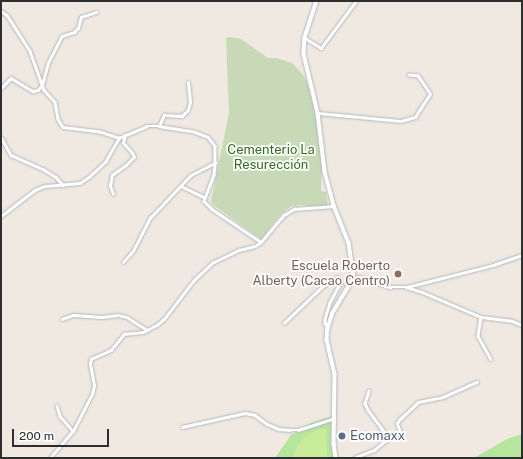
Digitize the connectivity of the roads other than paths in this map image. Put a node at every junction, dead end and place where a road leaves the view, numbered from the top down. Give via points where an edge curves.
1 (317, 1) edge
2 (356, 1) edge
3 (1, 11) edge
4 (96, 12) dead end
5 (304, 38) junction
6 (409, 75) dead end
7 (188, 83) dead end
8 (42, 85) junction
9 (1, 88) edge
10 (318, 113) junction
11 (159, 126) junction
12 (125, 135) junction
13 (1, 137) edge
14 (120, 138) junction
15 (215, 162) junction
16 (64, 185) junction
17 (181, 186) junction
18 (113, 194) dead end
19 (204, 197) junction
20 (334, 206) junction
21 (1, 216) edge
22 (261, 242) junction
23 (522, 255) edge
24 (123, 262) dead end
25 (354, 278) junction
26 (406, 287) junction
27 (481, 317) junction
28 (62, 319) dead end
29 (284, 323) dead end
30 (522, 325) edge
31 (328, 328) junction
32 (147, 330) junction
33 (490, 359) dead end
34 (477, 382) dead end
35 (369, 391) dead end
36 (56, 406) dead end
37 (334, 418) junction
38 (182, 427) dead end
39 (73, 431) junction
40 (389, 438) junction
41 (50, 458) edge
42 (336, 458) edge
43 (354, 458) edge

1 - 5 street
2 - 5 street via 320,48
3 - 8 street via 7,15 30,51
4 - 8 street via 81,17 78,28 62,36 48,63
5 - 10 street via 305,59
6 - 10 street via 418,76 430,94 415,117 401,121
7 - 11 street via 188,110 182,116 164,115
8 - 9 street via 38,90 32,91 11,78
8 - 14 street via 55,102 58,119 63,127 98,131
10 - 20 street via 325,172
11 - 12 street via 147,126
11 - 15 street via 195,132 208,137 215,146
12 - 14 street
12 - 18 street via 123,143 134,157 112,175 110,186
13 - 16 street via 11,155 43,169
14 - 16 street via 105,162 90,176 80,183
15 - 17 street via 191,175
15 - 19 street via 214,176
16 - 21 street via 44,186 35,190
17 - 19 street
17 - 24 street via 150,218 133,251
19 - 22 street via 204,201 212,209
20 - 22 street via 294,209 284,216
20 - 25 street via 349,243
22 - 32 street via 212,263 194,280 164,319
23 - 26 street
25 - 26 street via 359,277 390,287
25 - 31 street via 333,312
26 - 27 street
27 - 30 street via 512,321
27 - 33 street via 478,336
28 - 32 street via 73,315 118,315 127,317
29 - 31 street via 323,286 338,277 341,282 325,320
31 - 37 street via 327,340 335,374
32 - 39 street via 124,334 111,350 90,359 93,390
34 - 40 street via 443,397 418,402 399,420 400,438
35 - 40 street via 366,403 368,410
36 - 39 street via 60,416
37 - 38 street via 298,430 290,430 279,429 255,415 245,413
37 - 42 street
39 - 41 street
40 - 43 street via 374,450

